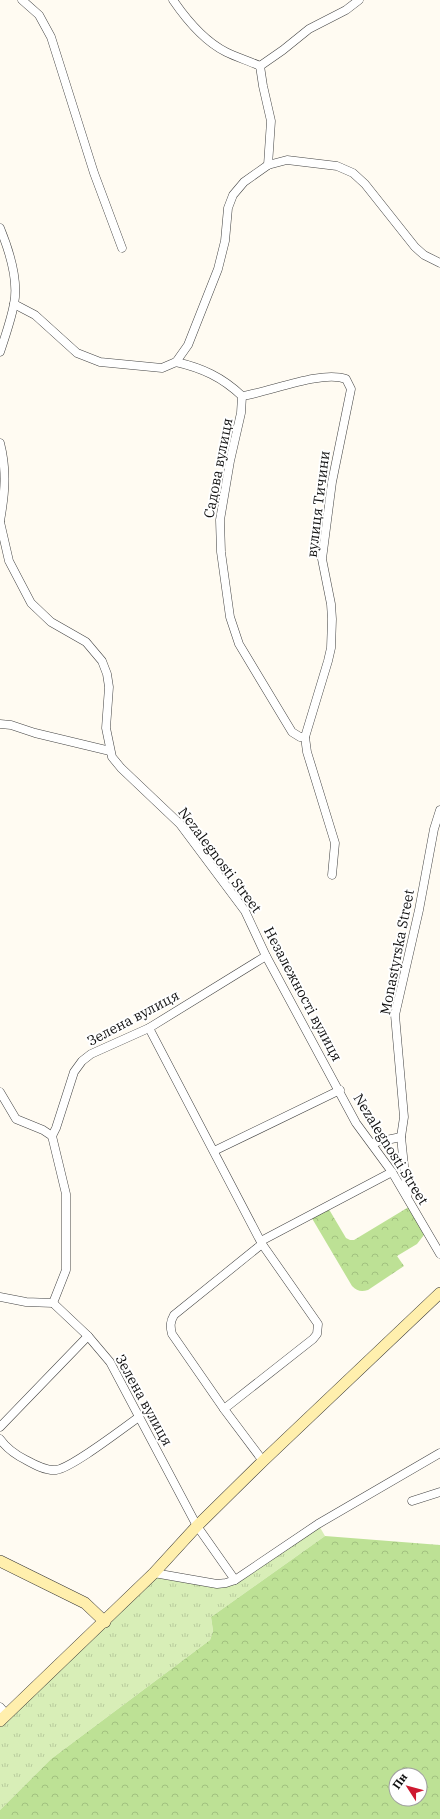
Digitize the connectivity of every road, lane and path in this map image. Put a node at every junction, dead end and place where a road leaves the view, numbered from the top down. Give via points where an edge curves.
1 (22, 0) edge
2 (173, 0) edge
3 (359, 0) edge
4 (260, 66) junction
5 (268, 165) junction
6 (0, 228) edge
7 (2, 237) edge
8 (122, 248) dead end
9 (440, 263) edge
10 (14, 304) junction
11 (0, 352) edge
12 (176, 362) junction
13 (242, 396) junction
14 (0, 442) edge
15 (0, 522) edge
16 (0, 724) edge
17 (305, 737) junction
18 (110, 751) junction
19 (440, 810) edge
20 (332, 875) dead end
21 (266, 956) junction
22 (149, 1028) junction
23 (340, 1090) junction
24 (0, 1092) edge
25 (52, 1136) junction
26 (401, 1137) junction
27 (372, 1143) junction
28 (214, 1151) junction
29 (392, 1172) junction
30 (407, 1198) junction
31 (262, 1242) junction
32 (440, 1254) edge
33 (440, 1293) edge
34 (0, 1297) edge
35 (53, 1303) junction
36 (88, 1336) junction
37 (224, 1409) junction
38 (139, 1417) junction
39 (0, 1427) edge
40 (0, 1439) edge
41 (440, 1453) edge
42 (263, 1461) junction
43 (440, 1492) edge
44 (412, 1501) dead end
45 (197, 1526) junction
46 (0, 1561) edge
47 (154, 1573) junction
48 (235, 1580) junction
49 (105, 1622) junction
50 (2, 1714) edge

1 - 8 street via 39,15 51,37 94,173
2 - 4 street via 184,16 224,51
3 - 4 street via 346,10 309,29
4 - 5 street via 271,121
5 - 9 street via 294,160 337,166 353,173 365,184 415,247
5 - 12 street via 244,182 233,196 228,208 225,240 218,269 188,346
6 - 7 street
7 - 10 street via 14,276
10 - 11 street
10 - 12 street via 35,315 78,353 100,362 162,368
12 - 13 street via 200,368 220,378
13 - 17 street, Садова вулиця via 220,520 221,552 230,617 239,644 292,732
13 - 17 street, вулиця Тичини via 302,381 338,376 346,380 350,389 332,482 322,558 331,604 331,648
14 - 15 street, Незалежності вулиця via 6,474
15 - 18 street, Незалежності вулиця via 9,561 31,603 51,622 86,642 102,661 110,687 106,728
16 - 18 street
17 - 20 street via 307,752 335,843
18 - 21 street, Незалежності вулиця via 114,761 186,830 245,911
19 - 26 street, Monastyrska Street via 395,1015 404,1117
21 - 22 street, Зелена вулиця
21 - 23 street, Незалежності вулиця
22 - 25 street, Зелена вулиця via 91,1054 82,1061 74,1072
22 - 28 street
23 - 27 street, Незалежності вулиця via 356,1123
23 - 28 street
24 - 25 street via 16,1119
25 - 35 street via 66,1194 66,1270
26 - 27 street
26 - 30 street, Monastyrska Street
27 - 29 street, Незалежності вулиця
28 - 31 street
29 - 30 street, Незалежності вулиця
29 - 31 street
30 - 32 street, Незалежності вулиця
31 - 37 street via 174,1315 170,1322 172,1334
31 - 37 street via 315,1319 319,1329 313,1339
33 - 42 street
34 - 35 street via 26,1302
35 - 36 street, Зелена вулиця
36 - 38 street, Зелена вулиця via 110,1362
36 - 39 street
37 - 42 street
38 - 40 street via 72,1463 56,1470 36,1465 19,1456
38 - 45 street, Зелена вулиця
41 - 48 street via 318,1524
42 - 45 street
43 - 44 street
45 - 47 street
45 - 48 street, Зелена вулиця
46 - 49 street via 85,1603
47 - 48 street via 217,1584
47 - 49 street
49 - 50 street

